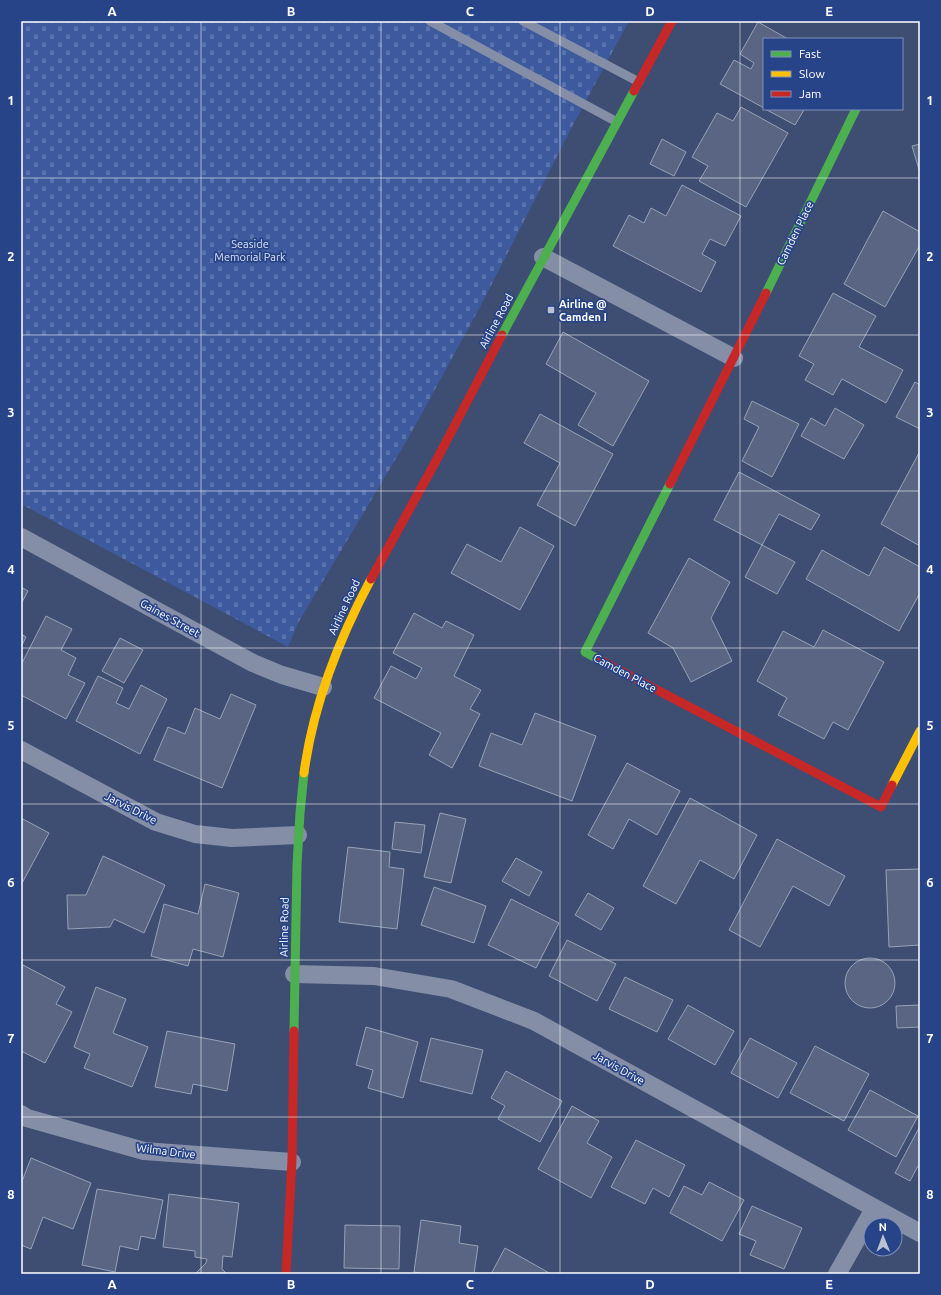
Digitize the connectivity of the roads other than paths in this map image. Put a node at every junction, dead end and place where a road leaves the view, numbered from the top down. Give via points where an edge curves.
1 (430, 21) edge
2 (523, 21) edge
3 (672, 21) edge
4 (639, 82) junction
5 (856, 110) edge
6 (618, 123) junction
7 (543, 257) junction
8 (734, 358) junction
9 (21, 537) edge
10 (323, 686) junction
11 (920, 731) edge
12 (21, 750) edge
13 (298, 835) junction
14 (294, 974) junction
15 (21, 1114) edge
16 (292, 1162) junction
17 (874, 1209) junction
18 (920, 1233) edge
19 (286, 1274) edge
20 (837, 1274) edge

1 - 6 lane
2 - 4 lane
3 - 4 main road, Airline Road
4 - 6 main road, Airline Road
5 - 8 main road, Camden Place
6 - 7 main road, Airline Road
7 - 8 street
7 - 10 main road, Airline Road via 367,587 346,628
8 - 11 main road, Camden Place via 585,652 881,807
9 - 10 street, Gaines Street via 253,663 282,676
10 - 13 main road, Airline Road via 310,734 303,774
12 - 13 street, Jarvis Drive via 156,822 195,834 232,838
13 - 14 main road, Airline Road
14 - 16 main road, Airline Road
14 - 17 street, Jarvis Drive via 374,976 451,989 534,1021
15 - 16 street, Wilma Drive via 27,1118 144,1151
16 - 19 main road, Airline Road
17 - 18 street, Jarvis Drive
17 - 20 street

